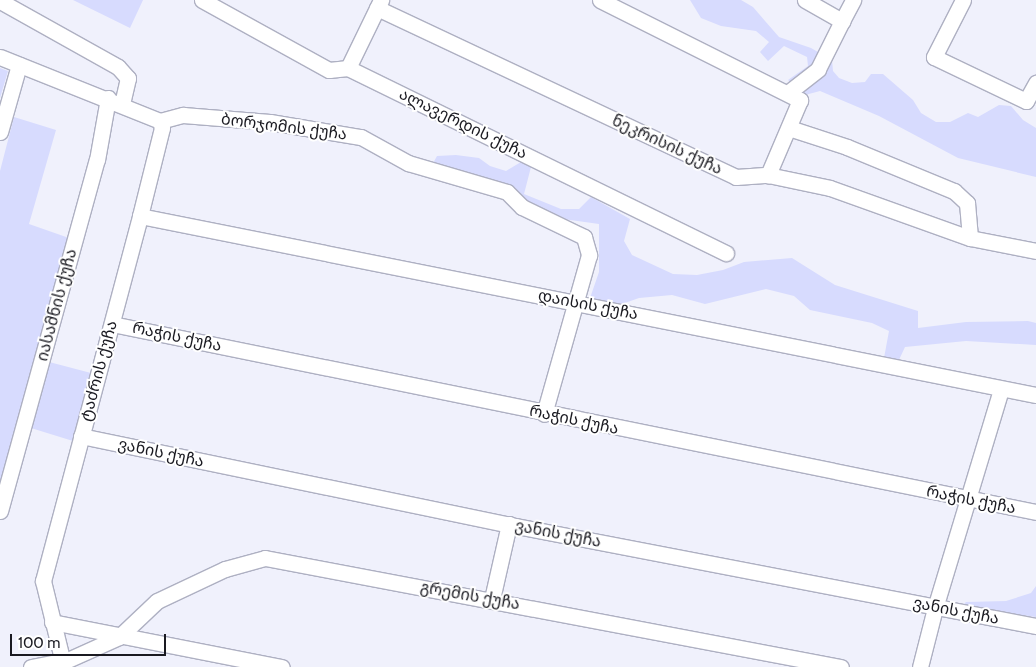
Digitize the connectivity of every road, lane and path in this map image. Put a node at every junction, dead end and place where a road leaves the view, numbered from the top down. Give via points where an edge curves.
1 (202, 0) edge
2 (600, 0) edge
3 (805, 0) edge
4 (853, 0) edge
5 (963, 0) edge
6 (0, 1) edge
7 (379, 4) edge
8 (842, 21) junction
9 (0, 57) edge
10 (18, 65) junction
11 (348, 68) junction
12 (1036, 83) edge
13 (789, 92) junction
14 (115, 101) junction
15 (160, 121) junction
16 (789, 128) junction
17 (0, 132) edge
18 (768, 176) junction
19 (140, 216) junction
20 (970, 238) junction
21 (1036, 251) edge
22 (726, 253) dead end
23 (577, 303) junction
24 (112, 324) junction
25 (1001, 389) junction
26 (1036, 395) edge
27 (544, 414) junction
28 (81, 436) junction
29 (967, 500) junction
30 (0, 511) edge
31 (1036, 512) edge
32 (508, 524) junction
33 (492, 599) junction
34 (935, 608) junction
35 (52, 622) junction
36 (1036, 626) edge
37 (119, 637) junction
38 (59, 665) edge
39 (31, 667) edge
40 (282, 667) edge
41 (841, 667) edge
42 (920, 667) edge

1 - 11 street, ალავერდის ქუჩა via 329,70
2 - 13 street
3 - 8 street
4 - 8 street
5 - 12 street via 934,57 1026,101
6 - 14 street, იასამნის ქუჩა via 118,67 128,78
7 - 11 street
7 - 18 street, ნეკრისის ქუჩა via 736,177
8 - 13 street via 818,69
9 - 10 street
10 - 14 street
10 - 17 street
11 - 22 street, ალავერდის ქუჩა
13 - 16 street via 800,100
14 - 15 street
14 - 30 street, იასამნის ქუჩა
15 - 19 street, ტაძრის ქუჩა via 162,128
15 - 23 street, ბორჯომის ქუჩა via 182,115 270,122 361,137 408,163 507,192 522,207 584,237 589,255
16 - 18 street
16 - 20 street via 847,147 954,191 967,203
18 - 20 street, ნეკრისის ქუჩა via 830,188
19 - 23 street, დაისის ქუჩა
19 - 24 street, ტაძრის ქუჩა
20 - 21 street, ნეკრისის ქუჩა
23 - 25 street, დაისის ქუჩა
23 - 27 street, ბორჯომის ქუჩა
24 - 27 street, რაჭის ქუჩა
24 - 28 street, ტაძრის ქუჩა
25 - 26 street, დაისის ქუჩა
25 - 29 street
27 - 29 street, რაჭის ქუჩა
28 - 32 street, ვანის ქუჩა
28 - 35 street, ტაძრის ქუჩა via 43,581
29 - 31 street, რაჭის ქუჩა
29 - 34 street
32 - 33 street
32 - 34 street, ვანის ქუჩა
33 - 37 street, გრემის ქუჩა via 265,558 225,569 157,601
33 - 41 street, გრემის ქუჩა
34 - 36 street, ვანის ქუჩა
34 - 42 street
35 - 37 street
35 - 38 street, ტაძრის ქუჩა
37 - 38 street
37 - 40 street
38 - 39 street

